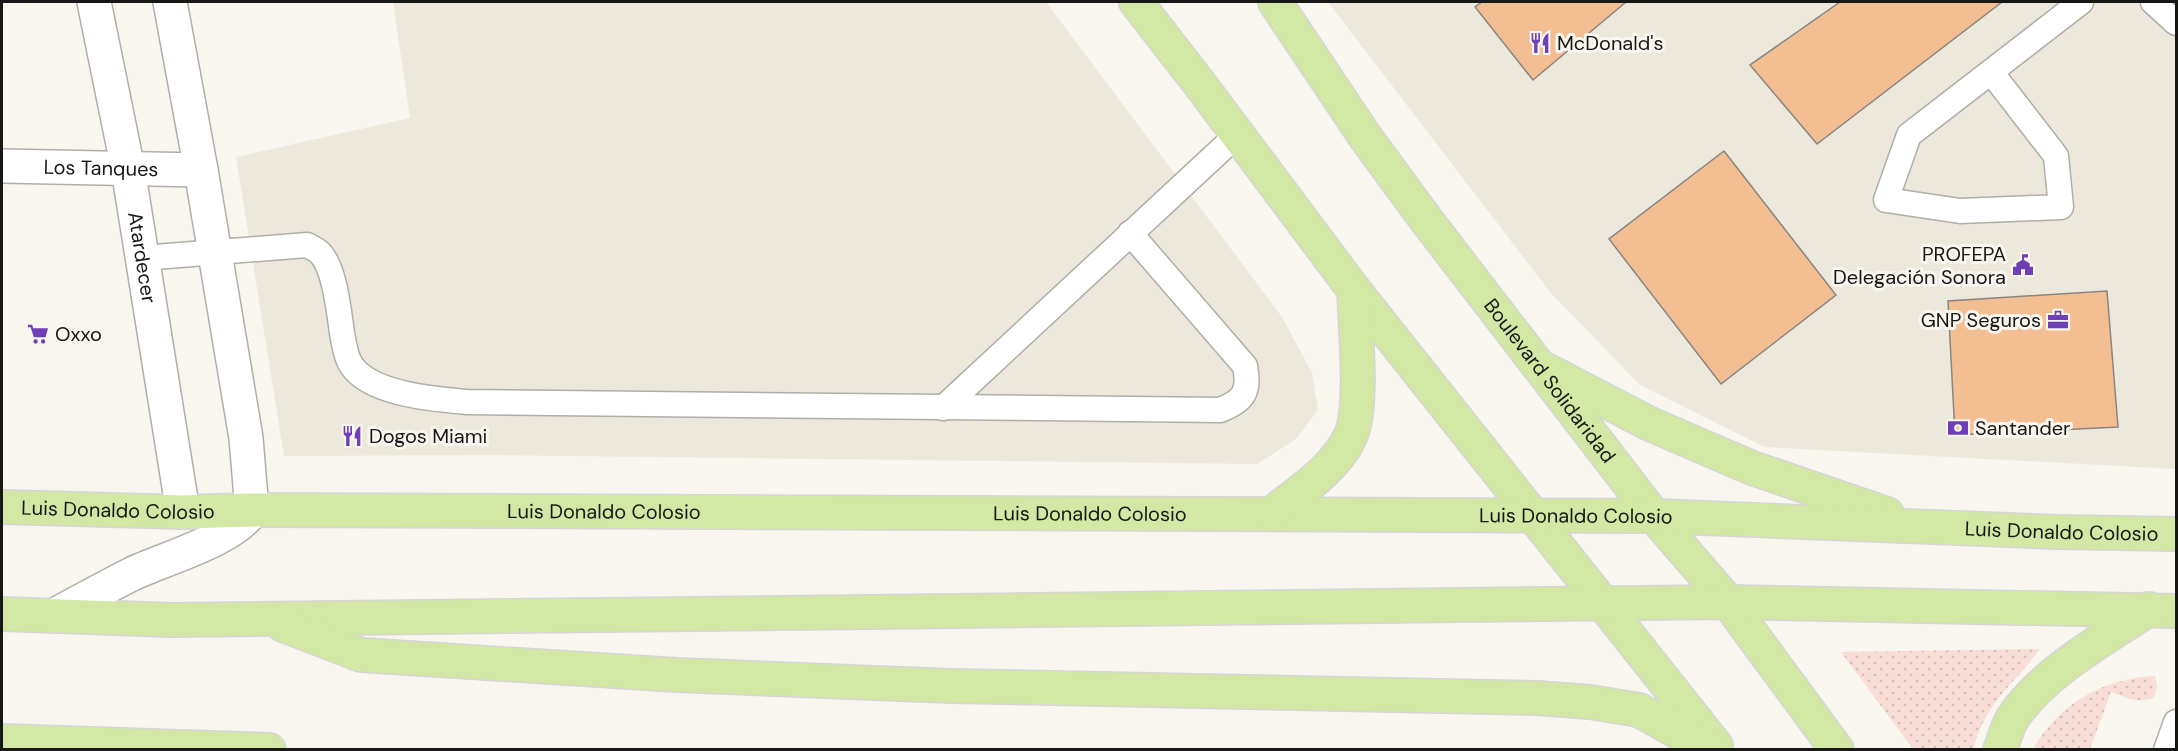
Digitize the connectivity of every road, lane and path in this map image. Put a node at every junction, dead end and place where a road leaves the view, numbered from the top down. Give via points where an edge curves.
1 (94, 2) edge
2 (170, 2) edge
3 (1136, 2) edge
4 (1275, 2) edge
5 (2081, 2) edge
6 (2154, 2) edge
7 (2176, 23) edge
8 (1991, 72) junction
9 (1238, 134) junction
10 (2, 166) edge
11 (128, 169) junction
12 (201, 170) junction
13 (1130, 233) junction
14 (215, 253) junction
15 (142, 258) junction
16 (1354, 290) junction
17 (1540, 366) junction
18 (943, 408) junction
19 (2, 507) edge
20 (252, 510) junction
21 (183, 512) junction
22 (1272, 513) junction
23 (1532, 514) junction
24 (1654, 516) junction
25 (1919, 526) junction
26 (2176, 534) edge
27 (1728, 602) junction
28 (1603, 604) junction
29 (2163, 610) edge
30 (2, 614) edge
31 (55, 615) junction
32 (264, 618) junction
33 (2, 741) edge
34 (269, 750) edge
35 (1710, 750) edge
36 (1719, 750) edge
37 (1837, 750) edge
38 (2000, 750) edge

1 - 11 street, Atardecer
2 - 12 street
3 - 9 main road
4 - 17 main road, Boulevard Solidaridad via 1366,138
5 - 8 lane
6 - 7 lane
8 - 8 lane via 1909,135 1886,200 1960,210 2061,207 2056,156
9 - 13 lane
9 - 16 main road
10 - 11 street, Los Tanques
11 - 12 street, Los Tanques
11 - 15 street, Atardecer
12 - 14 street
13 - 18 lane
13 - 18 lane via 1245,366 1248,381 1244,394 1234,405 1220,410
14 - 15 lane
14 - 18 lane via 293,245 307,245 318,251 330,271 347,360 358,374 374,383 426,399
14 - 20 street via 246,438
15 - 21 street, Atardecer
16 - 22 main road via 1357,404 1351,436 1334,460
16 - 23 main road
17 - 24 main road, Boulevard Solidaridad
17 - 25 main road via 1650,424 1752,468
19 - 21 main road, Luis Donaldo Colosio
20 - 21 main road, Luis Donaldo Colosio
20 - 22 main road, Luis Donaldo Colosio
20 - 31 street via 247,519 229,532 133,574
22 - 23 main road, Luis Donaldo Colosio
23 - 24 main road, Luis Donaldo Colosio
23 - 28 main road
24 - 25 main road, Luis Donaldo Colosio
24 - 27 main road, Boulevard Solidaridad
25 - 26 main road, Luis Donaldo Colosio
27 - 28 main road
27 - 29 main road
27 - 37 main road, Boulevard Solidaridad
28 - 32 main road
28 - 36 main road
29 - 38 main road via 2066,666 2036,690 2012,720
30 - 31 main road
31 - 32 main road via 172,620
32 - 35 main road via 361,655 677,675 951,686 1590,702 1639,710
33 - 34 main road

